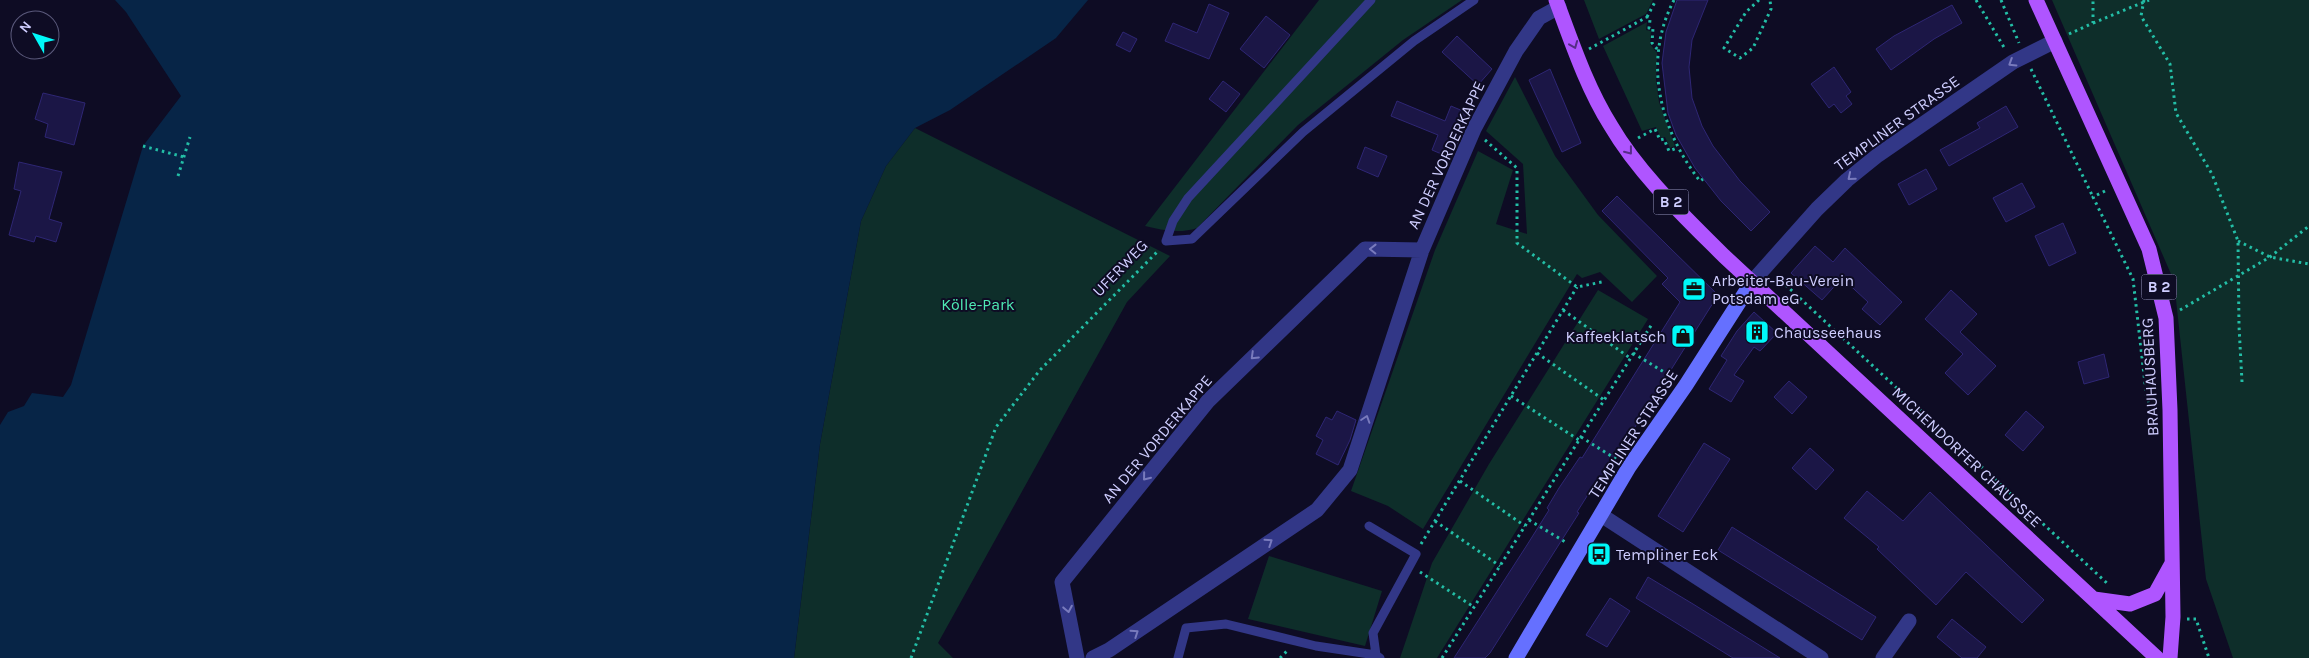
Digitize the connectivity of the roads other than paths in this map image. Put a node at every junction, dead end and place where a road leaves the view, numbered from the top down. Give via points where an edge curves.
1 (1370, 0) edge
2 (1474, 0) edge
3 (2036, 0) edge
4 (1557, 3) edge
5 (2055, 41) junction
6 (1422, 250) junction
7 (1752, 282) junction
8 (1602, 516) junction
9 (1369, 526) dead end
10 (2171, 565) junction
11 (2094, 599) junction
12 (1909, 620) dead end
13 (1378, 657) edge
14 (1077, 658) edge
15 (1093, 658) edge
16 (1178, 658) edge
17 (1516, 658) edge
18 (1821, 658) edge
19 (1883, 658) edge
20 (2158, 658) edge
21 (2170, 658) edge

1 - 2 lane, UFERWEG via 1188,198 1173,221 1166,241 1192,239 1303,132 1414,41
3 - 5 main road, BRAUHAUSBERG / B 2
4 - 6 street, AN DER VORDERKAPPE via 1539,18 1516,51 1474,129
4 -> 7 main road, B 2 via 1602,111 1624,145 1683,215
5 -> 7 street, TEMPLINER STRASSE via 2019,59 1878,155 1817,209
5 - 10 main road, BRAUHAUSBERG / B 2 via 2149,249 2166,318
6 -> 14 street, AN DER VORDERKAPPE via 1365,249 1208,401 1062,582
15 -> 6 street, AN DER VORDERKAPPE via 1317,510 1350,470
7 - 8 street, TEMPLINER STRASSE via 1629,467
7 - 11 main road, MICHENDORFER CHAUSSEE / B 2
8 - 17 street, TEMPLINER STRASSE
8 - 18 street
9 - 13 lane via 1416,554 1373,633
10 - 11 main road, B 2 via 2155,594 2130,604
10 - 21 main road, BRAUHAUSBERG / B 2 via 2173,617
11 - 20 main road, MICHENDORFER CHAUSSEE / B 2
12 - 19 street
13 - 16 lane via 1226,624 1186,628

